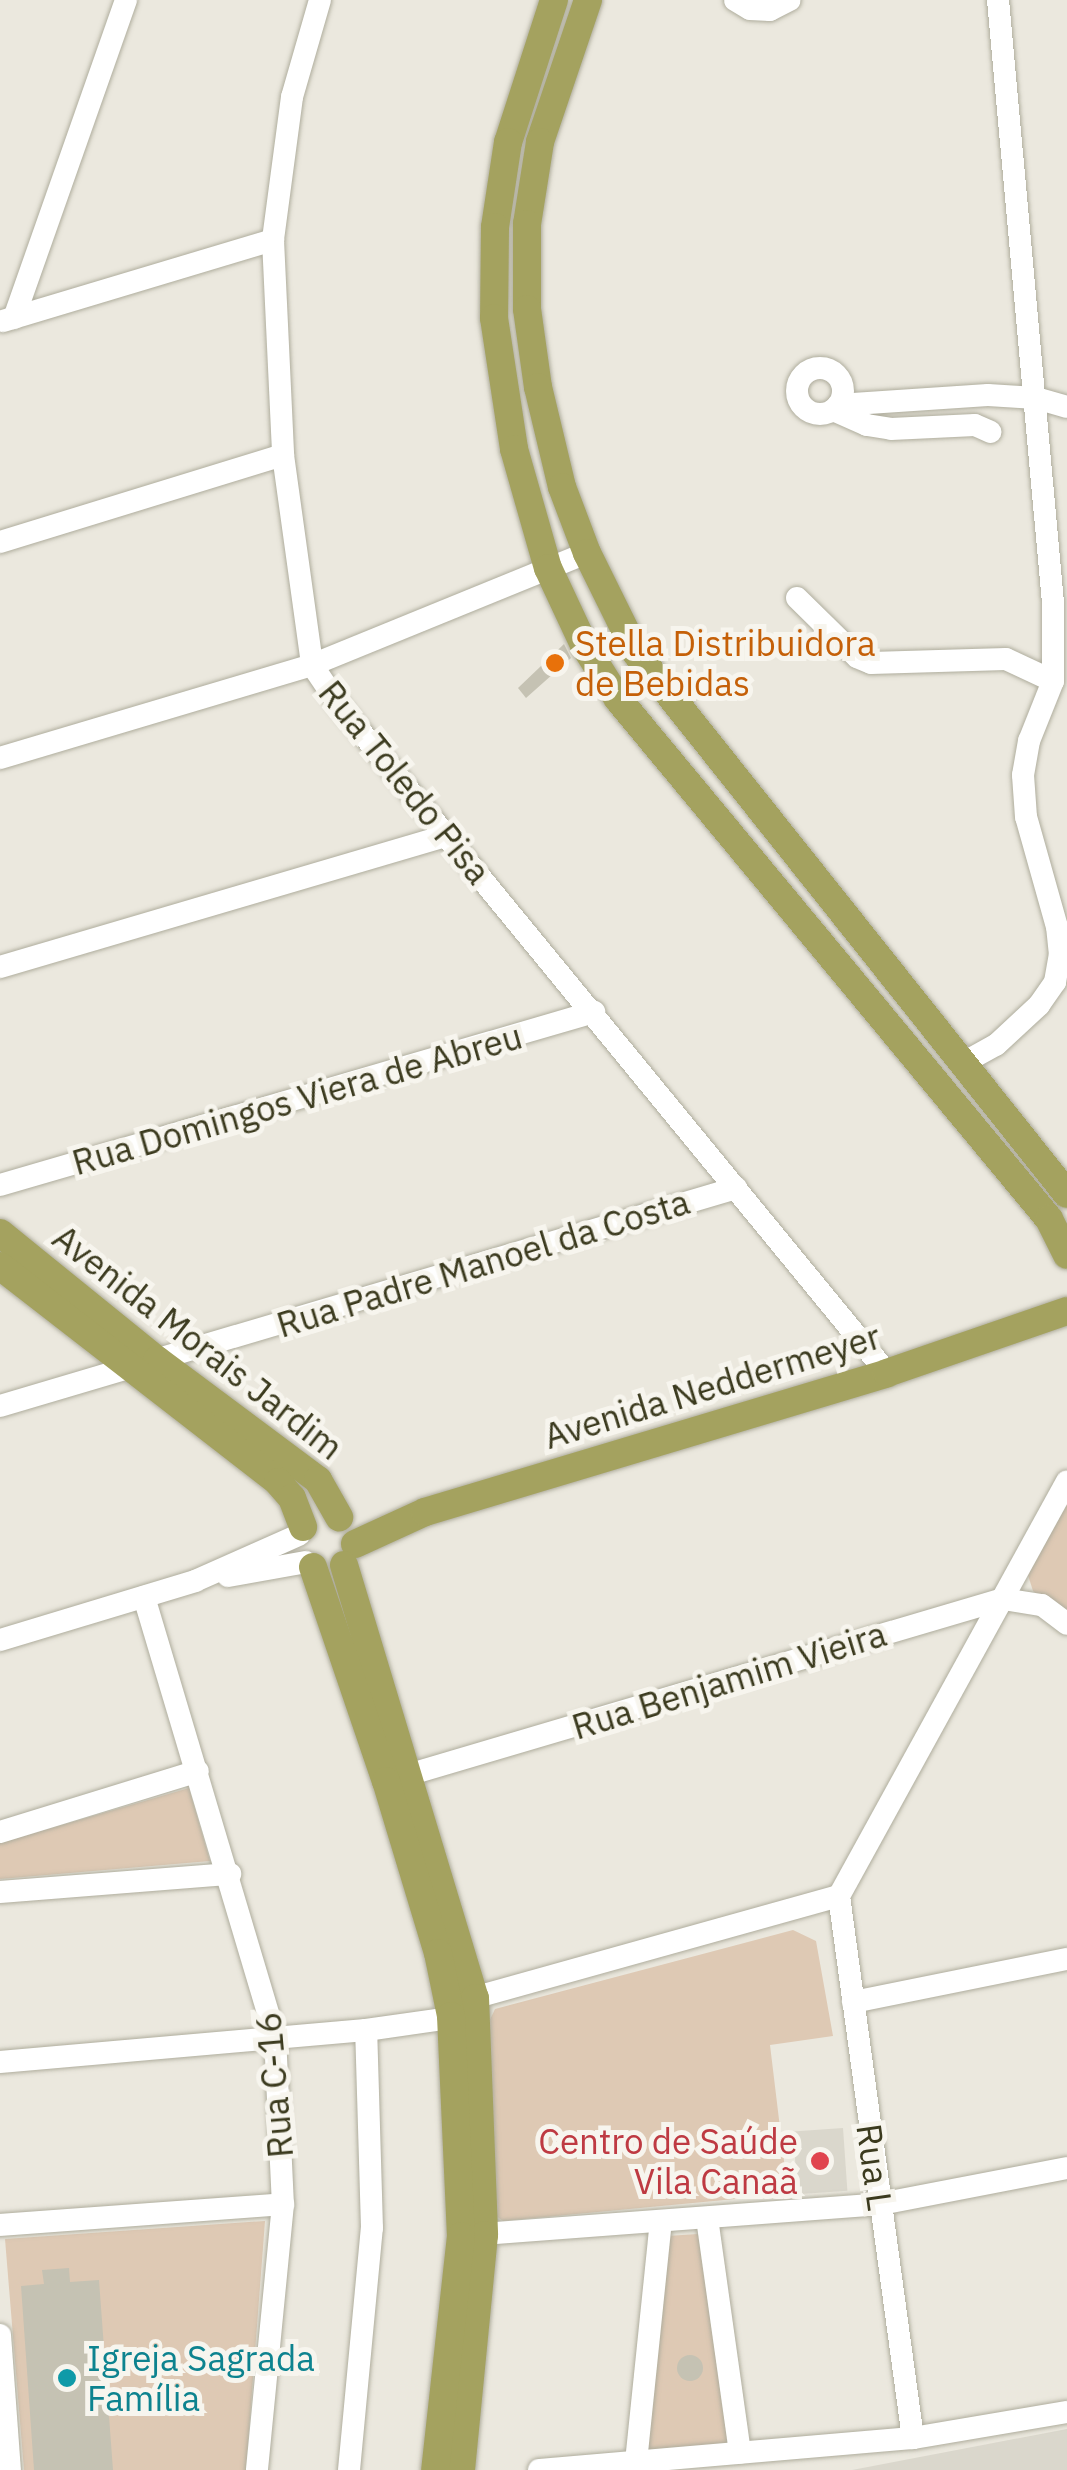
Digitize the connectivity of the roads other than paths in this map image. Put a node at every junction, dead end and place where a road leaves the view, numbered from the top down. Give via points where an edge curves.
1 (126, 0) edge
2 (320, 0) edge
3 (554, 0) edge
4 (588, 0) edge
5 (735, 0) edge
6 (790, 0) edge
7 (998, 0) edge
8 (536, 50) junction
9 (565, 60) junction
10 (273, 240) junction
11 (7, 320) edge
12 (937, 395) junction
13 (1036, 398) junction
14 (890, 399) junction
15 (1067, 406) edge
16 (939, 426) junction
17 (891, 429) junction
18 (991, 432) dead end
19 (283, 455) junction
20 (0, 542) edge
21 (587, 553) junction
22 (548, 568) junction
23 (797, 598) dead end
24 (312, 665) junction
25 (1053, 682) junction
26 (0, 758) edge
27 (446, 836) junction
28 (0, 967) edge
29 (594, 1012) junction
30 (963, 1063) junction
31 (0, 1185) edge
32 (736, 1188) junction
33 (1067, 1194) edge
34 (0, 1234) edge
35 (1067, 1255) edge
36 (0, 1266) edge
37 (1067, 1312) edge
38 (1019, 1330) junction
39 (1067, 1337) edge
40 (157, 1360) junction
41 (128, 1368) junction
42 (886, 1373) junction
43 (0, 1406) edge
44 (1067, 1482) edge
45 (346, 1537) junction
46 (305, 1548) junction
47 (144, 1597) junction
48 (1003, 1598) junction
49 (1067, 1624) edge
50 (0, 1640) edge
51 (198, 1771) junction
52 (397, 1778) junction
53 (0, 1832) edge
54 (230, 1874) junction
55 (429, 1883) junction
56 (0, 1892) edge
57 (838, 1896) junction
58 (1067, 1959) edge
59 (475, 1998) junction
60 (853, 2002) junction
61 (451, 2016) junction
62 (366, 2030) junction
63 (276, 2036) junction
64 (0, 2062) edge
65 (1067, 2168) edge
66 (283, 2204) junction
67 (880, 2204) junction
68 (707, 2218) junction
69 (660, 2221) junction
70 (0, 2225) edge
71 (473, 2235) junction
72 (0, 2335) edge
73 (1067, 2412) edge
74 (913, 2438) junction
75 (740, 2453) junction
76 (636, 2462) junction
77 (10, 2470) edge
78 (257, 2470) edge
79 (349, 2470) edge
80 (435, 2470) edge
81 (461, 2470) edge
82 (539, 2470) edge

1 - 11 street
2 - 10 street, Rua Toledo Pisa via 292,97
3 - 8 main road
4 - 9 main road
5 - 6 street via 770,10
7 - 13 street
8 - 9 main road
8 - 22 main road via 508,142 494,227 494,318 514,449
9 - 21 main road via 535,175 528,309 562,487
10 - 11 street
10 - 19 street, Rua Toledo Pisa
12 - 13 street
12 - 14 street
12 - 16 street
13 - 15 street
13 - 25 street
14 - 17 street
14 - 17 street via 836,407
16 - 17 street
16 - 18 street via 975,425
19 - 20 street
19 - 24 street, Rua Toledo Pisa
21 - 22 street
21 - 30 main road via 636,654
22 - 24 street
22 - 35 main road via 618,699 1049,1218
23 - 25 street via 871,663 1006,659
24 - 26 street
24 - 27 street, Rua Toledo Pisa
25 - 30 street via 1023,775 1026,817 1057,927 1055,982 996,1045
27 - 28 street
27 - 29 street, Rua Toledo Pisa
29 - 31 street, Rua Domingos Viera de Abreu
29 - 32 street, Rua Toledo Pisa
30 - 33 main road
32 - 40 street, Rua Padre Manoel da Costa
32 - 42 street, Rua Toledo Pisa
34 - 40 main road, Avenida Morais Jardim
36 - 41 main road, Avenida Morais Jardim
37 - 38 main road, Avenida Neddermeyer
38 - 39 main road, Avenida Neddermeyer
38 - 42 main road, Avenida Neddermeyer
40 - 41 street, Rua Padre Manoel da Costa
40 - 45 main road, Avenida Morais Jardim via 318,1480
41 - 43 street, Rua Padre Manoel da Costa
41 - 46 main road, Avenida Morais Jardim via 278,1482 292,1498
42 - 45 main road, Avenida Neddermeyer
44 - 48 street
45 - 46 main road via 329,1570
45 - 46 main road via 323,1514
45 - 52 main road, Avenida Morais Jardim
46 - 47 street
46 - 52 main road, Avenida Morais Jardim
47 - 50 street
47 - 51 street, Rua C-16
48 - 49 street via 1042,1606
48 - 52 street, Rua Benjamim Vieira
48 - 57 street
51 - 53 street
51 - 54 street, Rua C-16
52 - 55 main road
54 - 56 street
54 - 63 street, Rua C-16
55 - 59 main road
55 - 61 main road
57 - 59 street
57 - 60 street, Rua L
58 - 60 street
59 - 61 street
59 - 71 main road
60 - 67 street, Rua L
61 - 62 street
61 - 71 main road
62 - 63 street
62 - 79 street via 372,2228
63 - 64 street
63 - 66 street, Rua C-16
65 - 67 street
66 - 70 street
66 - 78 street, Rua C-16
67 - 68 street
67 - 74 street, Rua L
68 - 69 street
68 - 75 street
69 - 71 street
69 - 76 street
71 - 80 main road
71 - 81 main road
72 - 77 street
73 - 74 street
74 - 75 street
75 - 76 street
76 - 82 street

